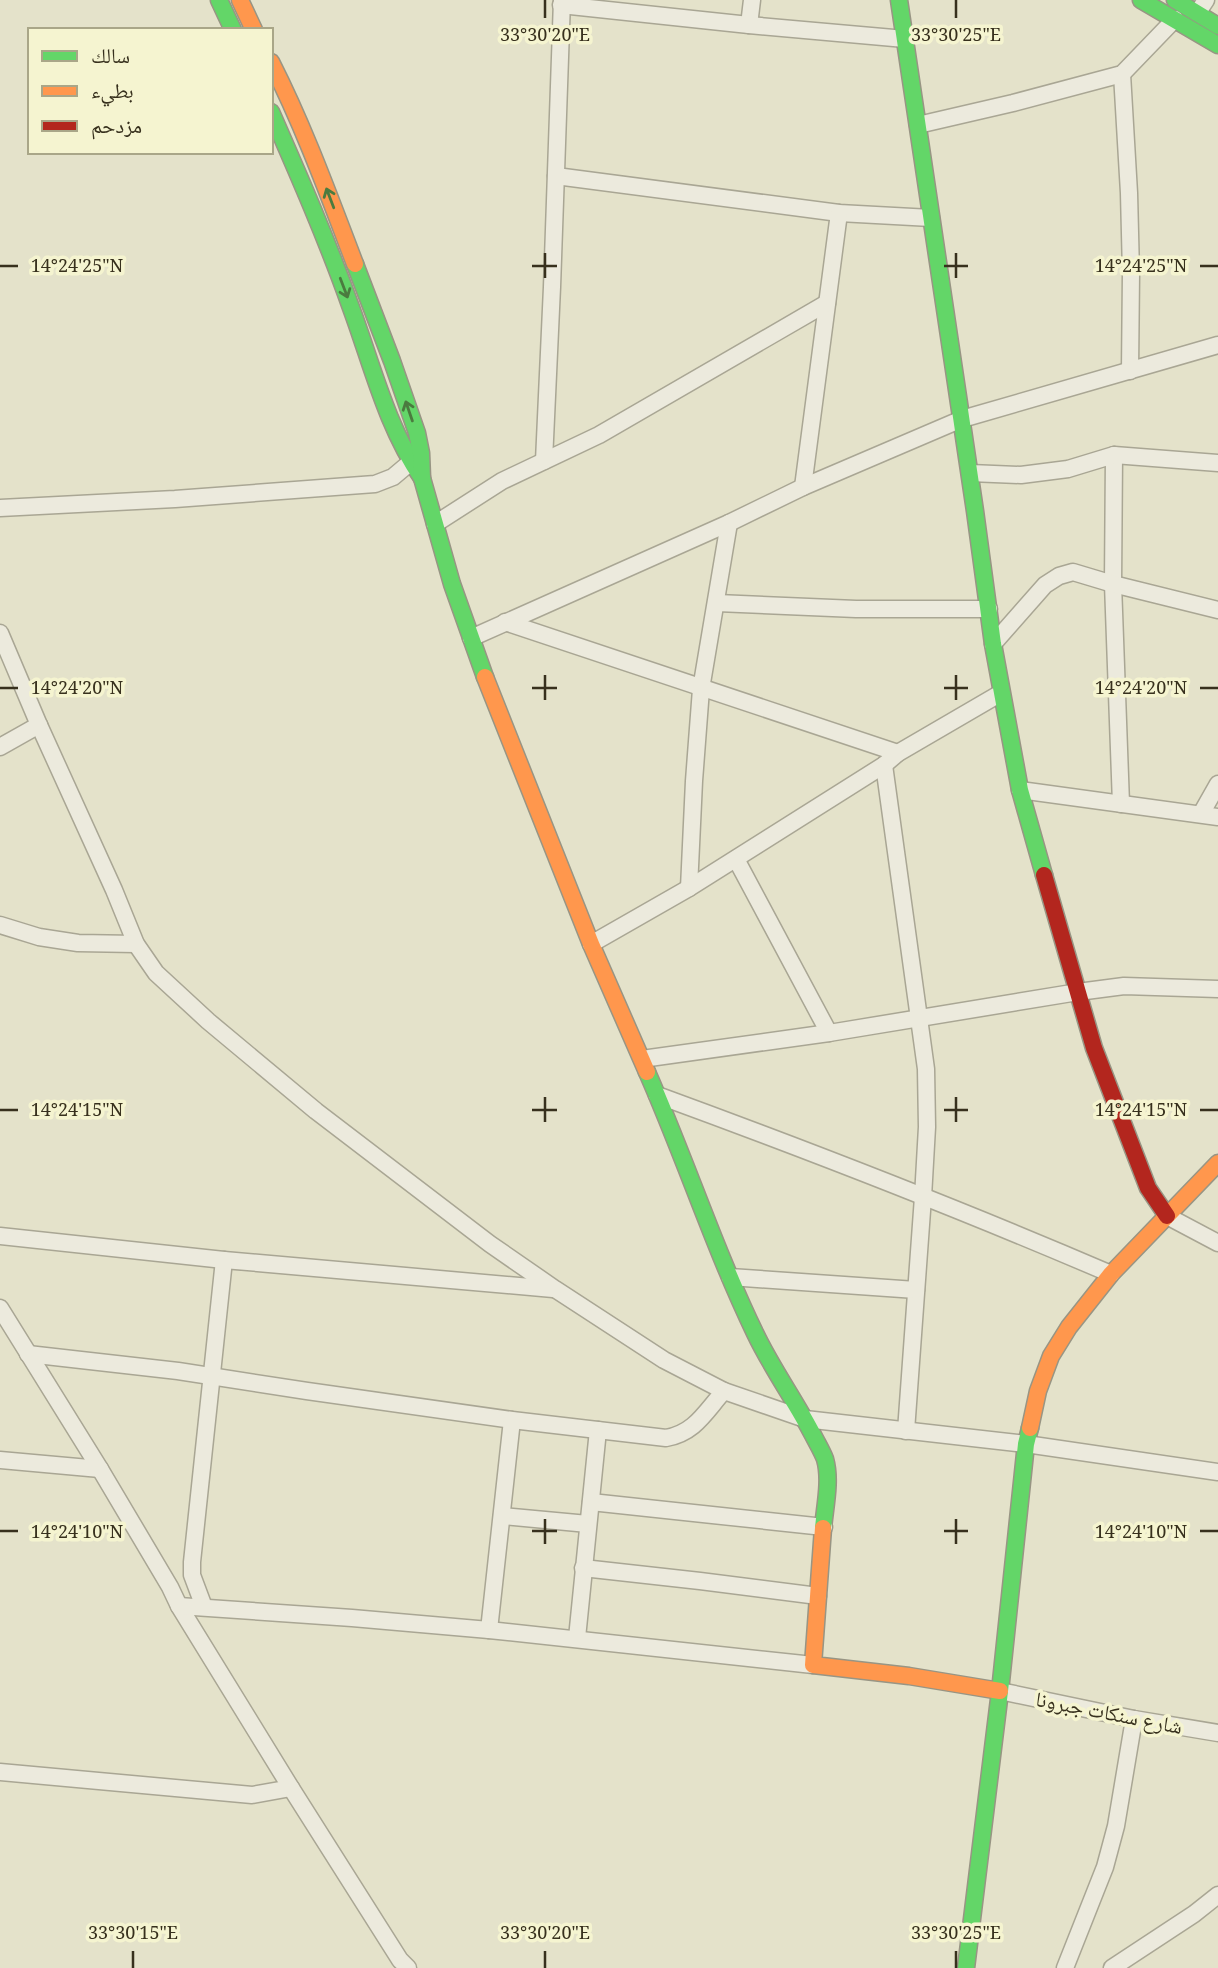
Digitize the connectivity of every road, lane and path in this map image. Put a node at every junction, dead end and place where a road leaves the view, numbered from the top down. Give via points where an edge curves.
1 (219, 0) edge
2 (240, 0) edge
3 (752, 0) edge
4 (899, 0) edge
5 (1141, 0) edge
6 (1175, 0) edge
7 (561, 2) edge
8 (1202, 6) edge
9 (1175, 19) junction
10 (749, 25) junction
11 (1218, 26) edge
12 (232, 28) edge
13 (253, 28) edge
14 (905, 39) junction
15 (1218, 45) edge
16 (273, 66) edge
17 (1122, 74) junction
18 (273, 117) edge
19 (918, 125) junction
20 (556, 176) junction
21 (839, 213) junction
22 (931, 218) junction
23 (827, 303) junction
24 (1218, 345) edge
25 (1130, 371) junction
26 (962, 419) junction
27 (1114, 455) junction
28 (416, 458) junction
29 (544, 461) junction
30 (1218, 463) edge
31 (970, 473) junction
32 (803, 487) junction
33 (0, 508) edge
34 (729, 523) junction
35 (435, 524) junction
36 (1113, 584) junction
37 (717, 603) junction
38 (989, 609) junction
39 (1218, 610) edge
40 (505, 622) junction
41 (0, 633) edge
42 (471, 638) junction
43 (993, 644) junction
44 (701, 689) junction
45 (1001, 693) junction
46 (39, 725) junction
47 (0, 747) edge
48 (898, 753) junction
49 (884, 765) junction
50 (1218, 784) edge
51 (1020, 790) junction
52 (1121, 804) junction
53 (1201, 814) junction
54 (1218, 817) edge
55 (736, 859) junction
56 (689, 888) junction
57 (0, 925) edge
58 (136, 944) junction
59 (592, 944) junction
60 (1218, 989) edge
61 (1078, 992) junction
62 (920, 1019) junction
63 (829, 1033) junction
64 (642, 1059) junction
65 (657, 1095) junction
66 (1218, 1163) edge
67 (923, 1197) junction
68 (1167, 1216) junction
69 (0, 1236) edge
70 (1218, 1243) edge
71 (224, 1260) junction
72 (1111, 1274) junction
73 (730, 1278) junction
74 (555, 1289) junction
75 (916, 1290) junction
76 (0, 1308) edge
77 (28, 1354) junction
78 (211, 1377) junction
79 (724, 1391) junction
80 (805, 1419) junction
81 (512, 1420) junction
82 (598, 1430) junction
83 (906, 1431) junction
84 (1026, 1444) junction
85 (0, 1460) edge
86 (100, 1469) junction
87 (1218, 1472) edge
88 (591, 1502) junction
89 (502, 1516) junction
90 (588, 1524) junction
91 (824, 1527) junction
92 (583, 1569) junction
93 (818, 1597) junction
94 (179, 1606) junction
95 (204, 1607) junction
96 (489, 1630) junction
97 (577, 1638) junction
98 (813, 1665) junction
99 (1000, 1691) junction
100 (1134, 1718) junction
101 (1218, 1734) edge
102 (0, 1772) edge
103 (291, 1788) junction
104 (1218, 1895) edge
105 (408, 1968) edge
106 (966, 1968) edge
107 (1065, 1968) edge
108 (1112, 1968) edge

1 - 12 street
2 - 13 street
3 - 10 street
4 - 14 street
5 - 9 street
6 - 8 street
7 - 10 street
7 - 20 street
8 - 11 street
9 - 15 street
9 - 17 street
10 - 14 street
14 - 19 street
28 -> 16 street via 417,433 391,361 309,145
17 - 19 street
17 - 25 street via 1129,194
18 -> 28 street via 323,232 397,439
19 - 22 street
20 - 21 street
20 - 29 street
21 - 22 street
21 - 23 street
22 - 26 street
23 - 29 street via 599,435
23 - 32 street
24 - 25 street
25 - 26 street
26 - 31 street
26 - 32 street
27 - 30 street
27 - 31 street via 1069,469 1021,475
27 - 36 street
28 - 33 street via 393,477 375,484
28 - 35 street
29 - 35 street via 502,481
31 - 38 street
32 - 34 street
34 - 37 street
34 - 40 street
35 - 42 street
36 - 39 street
36 - 43 street via 1073,572 1059,576 1045,585
36 - 52 street
37 - 38 street
37 - 44 street
38 - 43 street
40 - 42 street
40 - 44 street
41 - 46 street
42 - 59 street
43 - 45 street
44 - 48 street
44 - 56 street
45 - 48 street
45 - 51 street
46 - 47 street
46 - 58 street
48 - 49 street
49 - 55 street
49 - 62 street
50 - 53 street
51 - 52 street
51 - 61 street
52 - 53 street
53 - 54 street
55 - 56 street
55 - 63 street
56 - 59 street
57 - 58 street via 78,943
58 - 74 street via 156,973 307,1103
59 - 64 street
60 - 61 street via 1124,986
61 - 62 street
61 - 68 street via 1094,1048 1148,1188
62 - 63 street
62 - 67 street via 927,1127
63 - 64 street
64 - 65 street
65 - 67 street
65 - 73 street
66 - 68 street
67 - 72 street
67 - 75 street
68 - 70 street
68 - 72 street
69 - 71 street
71 - 74 street
71 - 78 street
72 - 84 street via 1051,1356
73 - 75 street
73 - 80 street via 766,1355
74 - 79 street via 664,1360
75 - 83 street
76 - 77 street
77 - 78 street
77 - 86 street
78 - 81 street
78 - 95 street via 192,1562
79 - 80 street
79 - 82 street via 691,1429 680,1435 666,1438
80 - 83 street
80 - 91 street via 827,1467
81 - 82 street
81 - 89 street
82 - 88 street
83 - 84 street
84 - 87 street
84 - 99 street
85 - 86 street
86 - 94 street
88 - 90 street
88 - 91 street
89 - 90 street
89 - 96 street
90 - 92 street
91 - 93 street
92 - 93 street
92 - 97 street
93 - 98 street
94 - 95 street
94 - 103 street
95 - 96 street
96 - 97 street
97 - 98 street
98 - 99 street
99 - 100 street, شارع سنكات جبرونا
99 - 106 street
100 - 101 street, شارع سنكات جبرونا
100 - 107 street via 1112,1840
102 - 103 street via 252,1795
103 - 105 street
104 - 108 street

